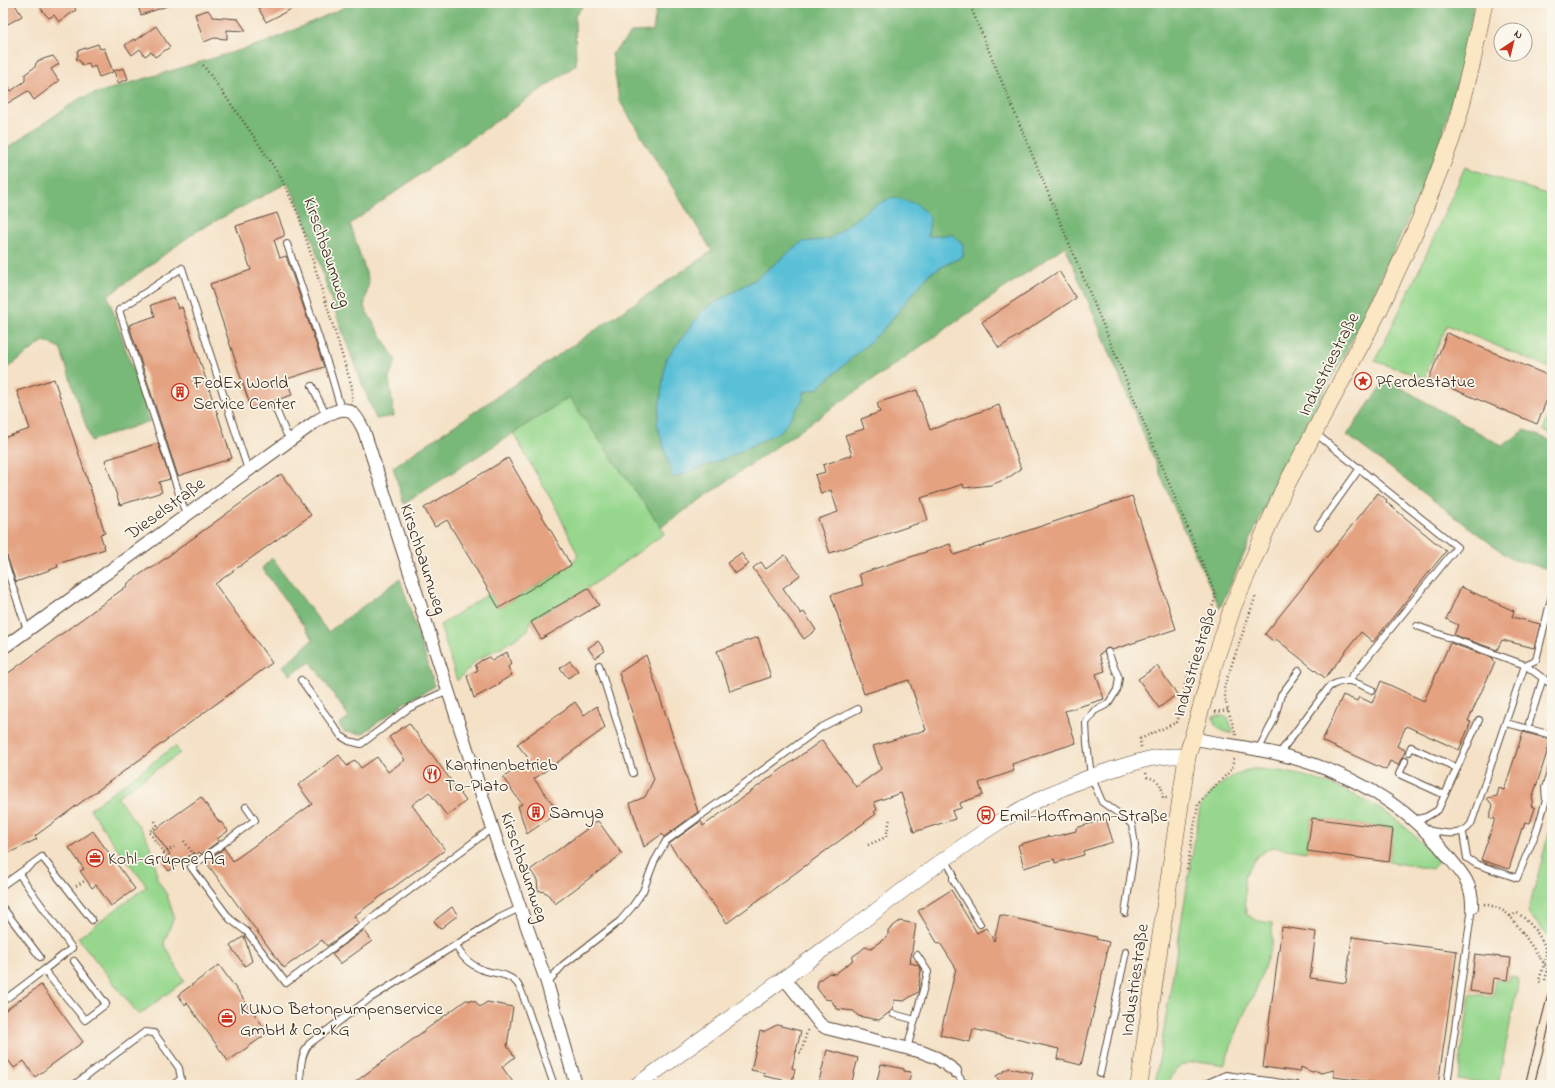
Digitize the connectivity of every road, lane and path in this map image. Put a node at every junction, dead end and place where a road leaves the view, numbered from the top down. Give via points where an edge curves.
1 (970, 3) edge
2 (1484, 3) edge
3 (203, 65) dead end
4 (287, 244) dead end
5 (312, 386) dead end
6 (274, 406) dead end
7 (346, 410) junction
8 (326, 415) junction
9 (1315, 433) junction
10 (291, 439) junction
11 (1360, 468) junction
12 (248, 470) junction
13 (186, 515) junction
14 (1318, 528) dead end
15 (3, 557) edge
16 (1552, 595) edge
17 (1417, 626) dead end
18 (28, 630) junction
19 (3, 648) edge
20 (1108, 652) dead end
21 (599, 665) dead end
22 (1525, 665) junction
23 (1299, 671) dead end
24 (1543, 678) junction
25 (301, 680) dead end
26 (1349, 680) junction
27 (1552, 685) edge
28 (448, 690) junction
29 (1372, 690) dead end
30 (1184, 703) dead end
31 (858, 709) dead end
32 (1479, 720) dead end
33 (1506, 723) junction
34 (1530, 723) dead end
35 (1552, 735) edge
36 (1191, 738) junction
37 (1235, 747) junction
38 (1258, 750) junction
39 (1409, 752) dead end
40 (1278, 754) junction
41 (1187, 757) junction
42 (1405, 760) dead end
43 (1552, 767) edge
44 (1457, 768) junction
45 (633, 773) dead end
46 (1091, 776) junction
47 (1446, 795) junction
48 (246, 806) dead end
49 (890, 819) dead end
50 (1412, 820) junction
51 (155, 821) dead end
52 (492, 828) junction
53 (1424, 830) junction
54 (1463, 832) junction
55 (184, 841) dead end
56 (868, 846) dead end
57 (174, 847) dead end
58 (945, 859) junction
59 (198, 861) junction
60 (19, 874) junction
61 (1186, 874) dead end
62 (3, 885) edge
63 (1472, 904) junction
64 (3, 908) edge
65 (520, 908) junction
66 (1125, 912) dead end
67 (1510, 916) junction
68 (92, 920) dead end
69 (980, 924) dead end
70 (456, 945) junction
71 (1126, 952) dead end
72 (917, 955) dead end
73 (40, 956) dead end
74 (74, 961) dead end
75 (1548, 969) junction
76 (44, 970) junction
77 (1552, 974) edge
78 (784, 978) junction
79 (1545, 980) dead end
80 (547, 983) junction
81 (1542, 984) dead end
82 (3, 1001) edge
83 (894, 1014) dead end
84 (818, 1020) junction
85 (915, 1020) junction
86 (907, 1048) junction
87 (796, 1051) dead end
88 (956, 1071) joint
89 (1100, 1074) dead end
90 (964, 1084) edge
91 (74, 1085) edge
92 (173, 1085) edge
93 (301, 1085) edge
94 (554, 1085) edge
95 (576, 1085) edge
96 (637, 1085) edge
97 (975, 1085) edge
98 (1139, 1085) edge
99 (1203, 1085) edge
100 (1296, 1085) edge
101 (1447, 1085) edge

1 - 30 path via 1012,110 1216,596 1184,687
2 - 9 main road, Industriestraße via 1459,114 1423,214 1379,310
3 - 7 path, Kirschbaumweg via 276,170 299,216 352,388
4 - 7 lane via 330,371
5 - 8 lane
6 - 10 lane
7 - 8 street, Dieselstraße
7 - 28 street, Kirschbaumweg via 358,418 364,431
8 - 10 street, Dieselstraße
9 - 11 lane
9 - 36 main road, Industriestraße via 1283,491 1233,606
10 - 12 street, Dieselstraße
11 - 14 lane
11 - 26 lane via 1457,547
12 - 13 street, Dieselstraße
12 - 13 lane via 182,268 119,310
13 - 18 street, Dieselstraße
15 - 18 lane
16 - 22 lane via 1536,660
17 - 22 lane
18 - 19 street, Dieselstraße
20 - 46 lane via 1119,678 1117,690 1108,704 1094,711 1086,723
21 - 45 lane
22 - 24 lane
22 - 33 lane
23 - 38 lane via 1281,696 1274,720
24 - 27 lane
24 - 34 lane
25 - 28 lane via 341,736 362,744 409,708
26 - 29 lane
26 - 40 lane via 1329,687
28 - 52 street, Kirschbaumweg
31 - 80 lane via 820,728 666,842 654,862 643,891 632,907 620,920 563,965
32 - 44 lane
33 - 35 lane
33 - 54 lane via 1475,816
36 - 37 street, Industriestraße
36 - 41 main road, Industriestraße
37 - 38 street, Industriestraße
37 - 61 path via 1232,769 1198,804
38 - 40 street, Industriestraße
39 - 44 lane via 1411,747
40 - 50 street, Industriestraße via 1352,780 1384,798
41 - 46 street via 1177,755 1151,758
41 - 98 main road, Industriestraße
42 - 47 lane via 1399,774
43 - 54 lane via 1537,830 1517,878 1476,864 1467,858
44 - 47 lane
46 - 58 street via 1028,804
46 - 66 lane via 1102,802 1132,825 1135,846
47 - 50 lane via 1438,810 1426,817
48 - 59 lane via 255,820
49 - 56 path via 886,837
50 - 53 street, Industriestraße
51 - 57 path via 158,825 149,832 164,853
52 - 59 lane via 286,983 247,932 230,919 191,867
52 - 65 street, Kirschbaumweg
53 - 54 lane
53 - 63 street, Industriestraße via 1461,872 1470,887
55 - 59 path
58 - 69 lane via 953,873 953,880
58 - 78 street
60 - 62 lane
60 - 68 lane via 42,857
60 - 76 lane via 72,948
63 - 67 path via 1500,909
63 - 101 lane
64 - 73 lane
65 - 70 lane
65 - 80 street, Kirschbaumweg
67 - 75 path, bridge
67 - 81 path via 1517,913 1523,916 1545,945 1546,958 1539,981
70 - 93 lane via 369,999 309,1044 302,1059
70 - 94 lane via 460,955 472,964 483,970 510,977 517,983
71 - 89 lane
72 - 85 lane via 928,972
74 - 76 lane via 106,1004 85,1020
75 - 77 path, bridge
75 - 79 path, bridge
76 - 82 lane
78 - 84 street
78 - 96 street
80 - 95 street, Kirschbaumweg
83 - 85 lane
84 - 86 street via 828,1029
84 - 87 path via 807,1029 801,1053
85 - 86 lane
86 - 88 street via 937,1058
88 - 90 lane
90 - 97 lane
91 - 92 lane via 144,1032 154,1033 179,1068 181,1079
99 - 100 lane via 1226,1075

